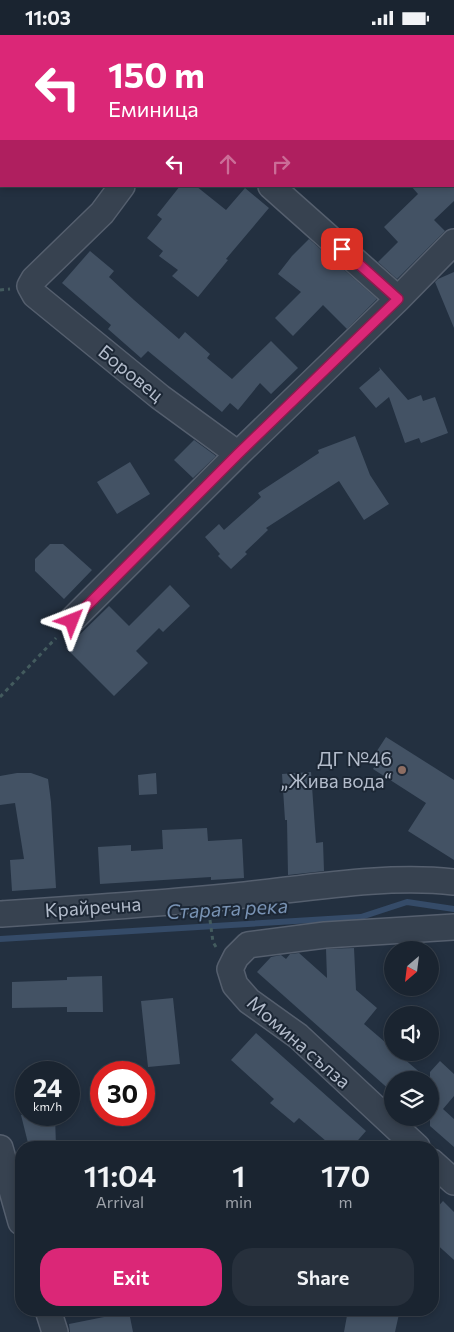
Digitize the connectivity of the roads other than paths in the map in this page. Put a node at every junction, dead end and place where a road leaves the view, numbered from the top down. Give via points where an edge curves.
1 (121, 187) edge
2 (272, 187) edge
3 (454, 242) edge
4 (398, 299) junction
5 (238, 454) junction
6 (72, 621) road end
7 (454, 882) edge
8 (0, 914) edge
9 (454, 927) edge
10 (411, 1141) edge
11 (0, 1148) edge
12 (439, 1168) edge
13 (454, 1182) edge
14 (15, 1201) edge
15 (50, 1316) edge
16 (55, 1332) edge

1 - 5 street, Боровец via 102,213 30,286 36,295 160,397
2 - 4 street
3 - 4 street
4 - 5 street
5 - 6 street
7 - 8 street, Крайречна via 422,879 367,882 208,899
9 - 10 street, Момина сълза via 326,935 248,945 230,969 235,985 249,1001 298,1036
11 - 14 street
12 - 13 street
15 - 16 street

